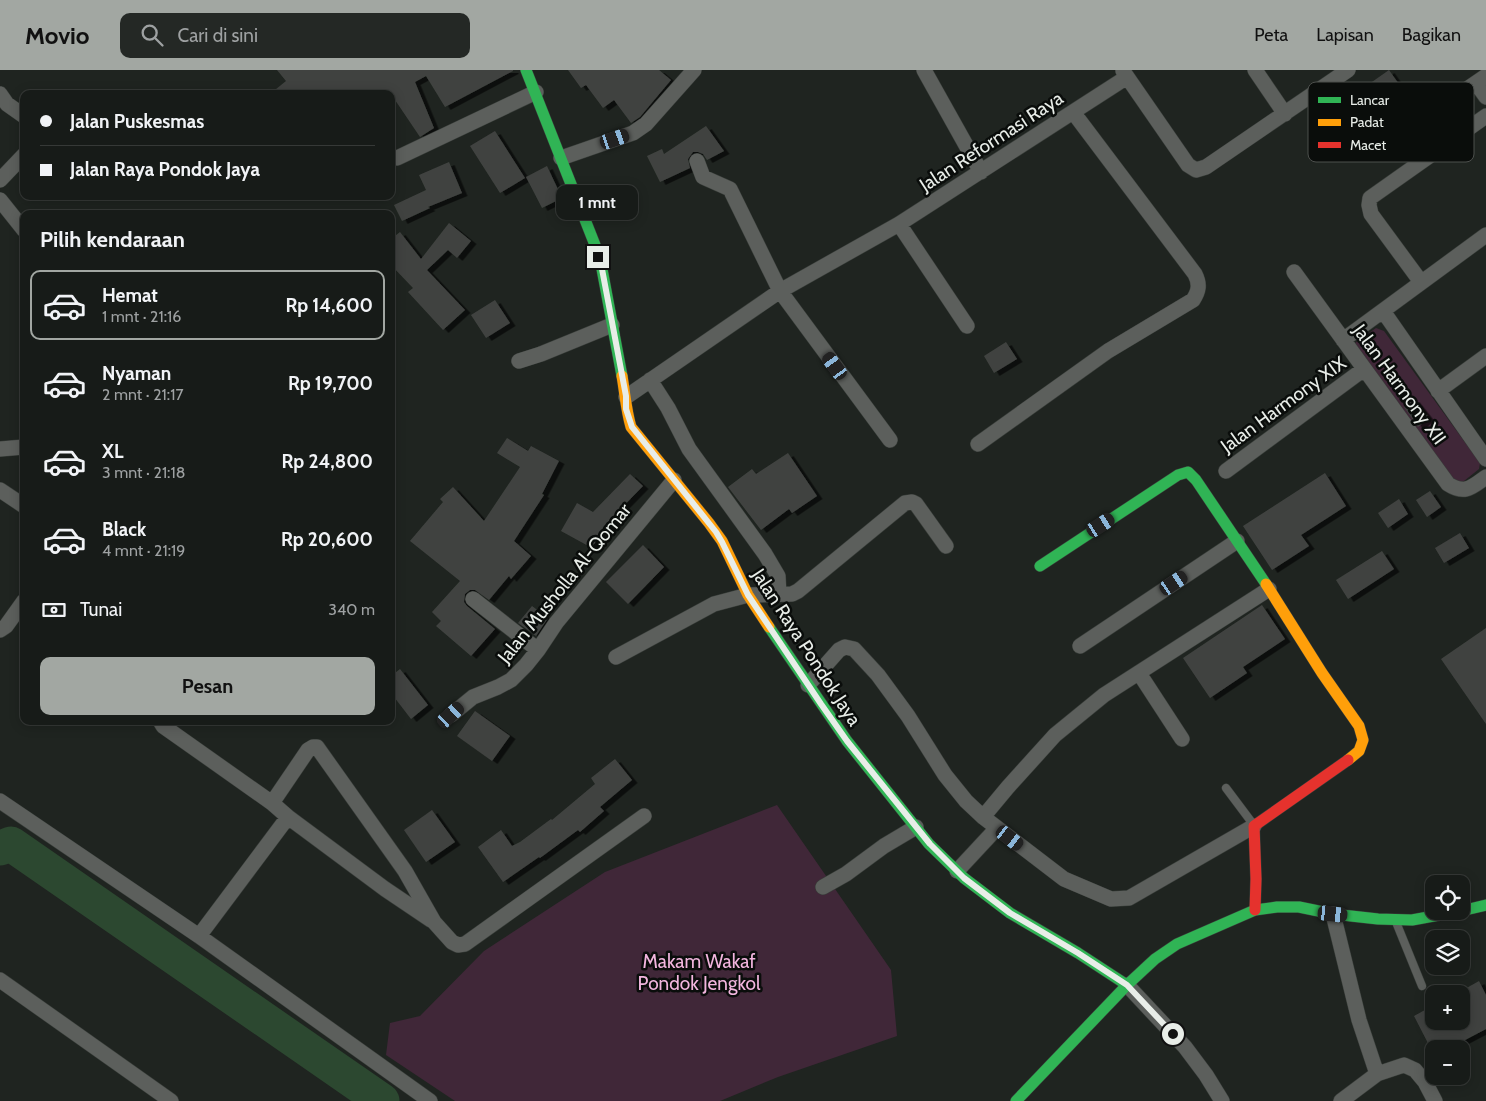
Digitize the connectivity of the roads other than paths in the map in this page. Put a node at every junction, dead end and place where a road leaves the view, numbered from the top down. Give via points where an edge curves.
1 (526, 70) edge
2 (694, 70) edge
3 (924, 70) edge
4 (1255, 70) edge
5 (1348, 70) edge
6 (1125, 74) edge
7 (1481, 79) edge
8 (1331, 82) edge
9 (536, 92) junction
10 (0, 94) edge
11 (1486, 97) edge
12 (1308, 98) edge
13 (1073, 112) junction
14 (20, 113) edge
15 (1285, 114) junction
16 (1486, 116) edge
17 (1474, 125) edge
18 (397, 158) dead end
19 (561, 158) junction
20 (20, 159) edge
21 (697, 161) dead end
22 (1422, 162) edge
23 (981, 172) junction
24 (0, 180) edge
25 (0, 200) edge
26 (898, 224) junction
27 (20, 225) edge
28 (1486, 235) edge
29 (1294, 272) dead end
30 (1421, 282) junction
31 (780, 291) junction
32 (1382, 311) junction
33 (612, 325) junction
34 (967, 326) dead end
35 (1343, 340) junction
36 (1486, 356) edge
37 (519, 361) dead end
38 (1364, 369) junction
39 (650, 380) junction
40 (1438, 391) junction
41 (626, 403) junction
42 (890, 440) dead end
43 (978, 444) dead end
44 (20, 447) edge
45 (0, 449) edge
46 (1486, 459) edge
47 (1226, 471) dead end
48 (1486, 477) edge
49 (674, 480) junction
50 (0, 490) edge
51 (20, 503) edge
52 (1237, 541) junction
53 (946, 546) dead end
54 (1040, 566) dead end
55 (1269, 589) junction
56 (779, 594) junction
57 (748, 595) junction
58 (473, 599) dead end
59 (20, 607) edge
60 (0, 630) edge
61 (1080, 646) dead end
62 (538, 650) junction
63 (616, 657) dead end
64 (1139, 673) junction
65 (808, 685) junction
66 (451, 715) dead end
67 (162, 725) edge
68 (1182, 739) dead end
69 (1226, 788) dead end
70 (0, 801) edge
71 (272, 804) junction
72 (644, 816) dead end
73 (288, 817) junction
74 (983, 817) junction
75 (1254, 826) junction
76 (916, 827) junction
77 (997, 828) junction
78 (957, 871) junction
79 (823, 887) dead end
80 (1486, 905) edge
81 (1470, 909) edge
82 (1255, 910) junction
83 (1333, 914) junction
84 (1425, 918) edge
85 (1395, 920) junction
86 (434, 922) junction
87 (199, 936) junction
88 (0, 980) edge
89 (1127, 985) junction
90 (1422, 986) dead end
91 (1377, 1074) junction
92 (172, 1101) edge
93 (430, 1101) edge
94 (1016, 1101) edge
95 (1222, 1101) edge
96 (1341, 1101) edge
97 (1434, 1101) edge

1 - 9 main road, Jalan Raya Pondok Jaya
2 - 19 street via 653,118 633,133
3 - 23 street
4 - 15 street
5 - 8 street, Jalan Reformasi Raya
6 - 13 street, Jalan Reformasi Raya
6 - 15 street, Jalan Reformasi Raya via 1188,165 1196,170 1206,167
7 - 11 street
9 - 18 street
9 - 19 main road, Jalan Raya Pondok Jaya
10 - 14 street
12 - 15 street, Jalan Reformasi Raya
13 - 23 street, Jalan Reformasi Raya
13 - 43 street via 1195,274 1198,292 1193,300 1108,351
16 - 17 street
19 - 33 main road, Jalan Raya Pondok Jaya via 595,244
20 - 24 street
21 - 31 street via 703,177 730,190
22 - 30 street via 1370,198 1368,206
23 - 26 street, Jalan Reformasi Raya
25 - 27 street
26 - 31 street, Jalan Reformasi Raya
26 - 34 street
28 - 30 street
29 - 35 street, Jalan Harmony XII
30 - 32 street
31 - 39 street, Jalan Reformasi Raya
31 - 42 street
32 - 35 street
32 - 40 street, Jalan Harmony XII
33 - 37 street
33 - 41 main road, Jalan Raya Pondok Jaya
35 - 38 street, Jalan Harmony XII
36 - 40 street
38 - 47 street, Jalan Harmony XIX
38 - 48 street, Jalan Harmony XII via 1448,484 1467,490
39 - 41 street, Jalan Reformasi Raya
39 - 56 street via 689,449 765,554 778,576
40 - 46 street, Jalan Harmony XII
41 - 49 main road, Jalan Raya Pondok Jaya via 632,427
44 - 45 street
49 - 57 main road, Jalan Raya Pondok Jaya via 722,542
49 - 62 street, Jalan Musholla Al-Qomar via 556,623
50 - 51 street
52 - 54 main road via 1188,472 1178,475
52 - 55 main road
52 - 61 street
53 - 56 street via 916,504 908,502 798,591
55 - 64 street
55 - 75 main road via 1359,726 1363,740 1359,751
56 - 57 street
57 - 63 street via 714,604
57 - 65 main road, Jalan Raya Pondok Jaya
58 - 62 street
59 - 60 street
62 - 66 street, Jalan Musholla Al-Qomar via 510,680 473,697
64 - 68 street
64 - 74 street via 1104,695 1055,735
65 - 74 street via 839,650 845,647 854,649 908,716 945,775
65 - 76 main road, Jalan Raya Pondok Jaya via 847,741
67 - 71 street
69 - 75 lane
70 - 87 street
71 - 73 street
71 - 86 street via 308,750 317,748 404,871
72 - 86 street via 465,944 458,946 452,942
73 - 86 street
73 - 87 street
74 - 77 street
75 - 77 street via 1129,898 1111,899 1064,879
75 - 82 main road
76 - 78 main road, Jalan Raya Pondok Jaya
76 - 79 street
77 - 78 street
78 - 89 main road, Jalan Raya Pondok Jaya via 1010,913
80 - 81 main road
82 - 83 main road via 1299,907
82 - 89 main road via 1177,944
83 - 85 main road
83 - 91 street via 1359,1020
84 - 85 main road
85 - 90 lane
87 - 93 street
88 - 92 street
89 - 94 main road
89 - 95 street via 1185,1047
91 - 96 street
91 - 97 street via 1404,1065 1415,1070

